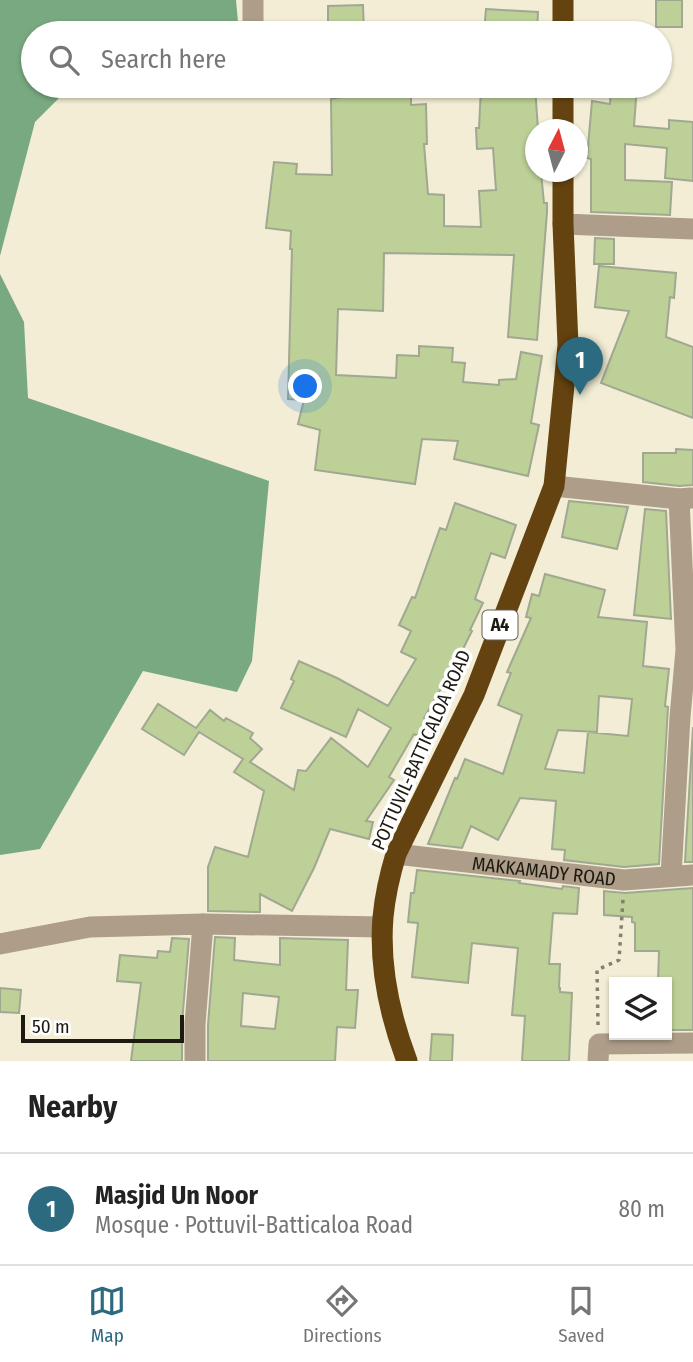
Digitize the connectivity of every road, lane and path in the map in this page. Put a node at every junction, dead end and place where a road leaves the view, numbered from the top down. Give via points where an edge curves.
1 (253, 0) edge
2 (563, 0) edge
3 (253, 21) edge
4 (563, 21) edge
5 (563, 98) edge
6 (563, 119) edge
7 (562, 182) edge
8 (563, 224) junction
9 (693, 229) edge
10 (554, 486) junction
11 (686, 499) edge
12 (686, 717) edge
13 (396, 854) junction
14 (693, 875) edge
15 (671, 876) junction
16 (624, 880) junction
17 (203, 924) junction
18 (383, 927) junction
19 (0, 944) edge
20 (693, 1042) edge
21 (598, 1053) edge
22 (195, 1061) edge
23 (407, 1061) edge

1 - 3 street
2 - 4 highway
5 - 6 highway
7 - 8 highway, POTTUVIL-BATTICALOA ROAD / A4
8 - 9 street
8 - 10 highway, POTTUVIL-BATTICALOA ROAD / A4 via 568,345
10 - 11 street
10 - 13 highway, POTTUVIL-BATTICALOA ROAD / A4 via 474,695
11 - 12 street
12 - 15 street
13 - 16 street, MAKKAMADY ROAD
13 - 18 highway, POTTUVIL-BATTICALOA ROAD / A4
14 - 15 street, MAKKAMADY ROAD
15 - 16 street, MAKKAMADY ROAD
16 - 21 path via 619,960 597,970
17 - 18 street
17 - 19 street via 90,927
17 - 22 street
18 - 23 highway, POTTUVIL-BATTICALOA ROAD / A4 via 383,966
20 - 21 street

